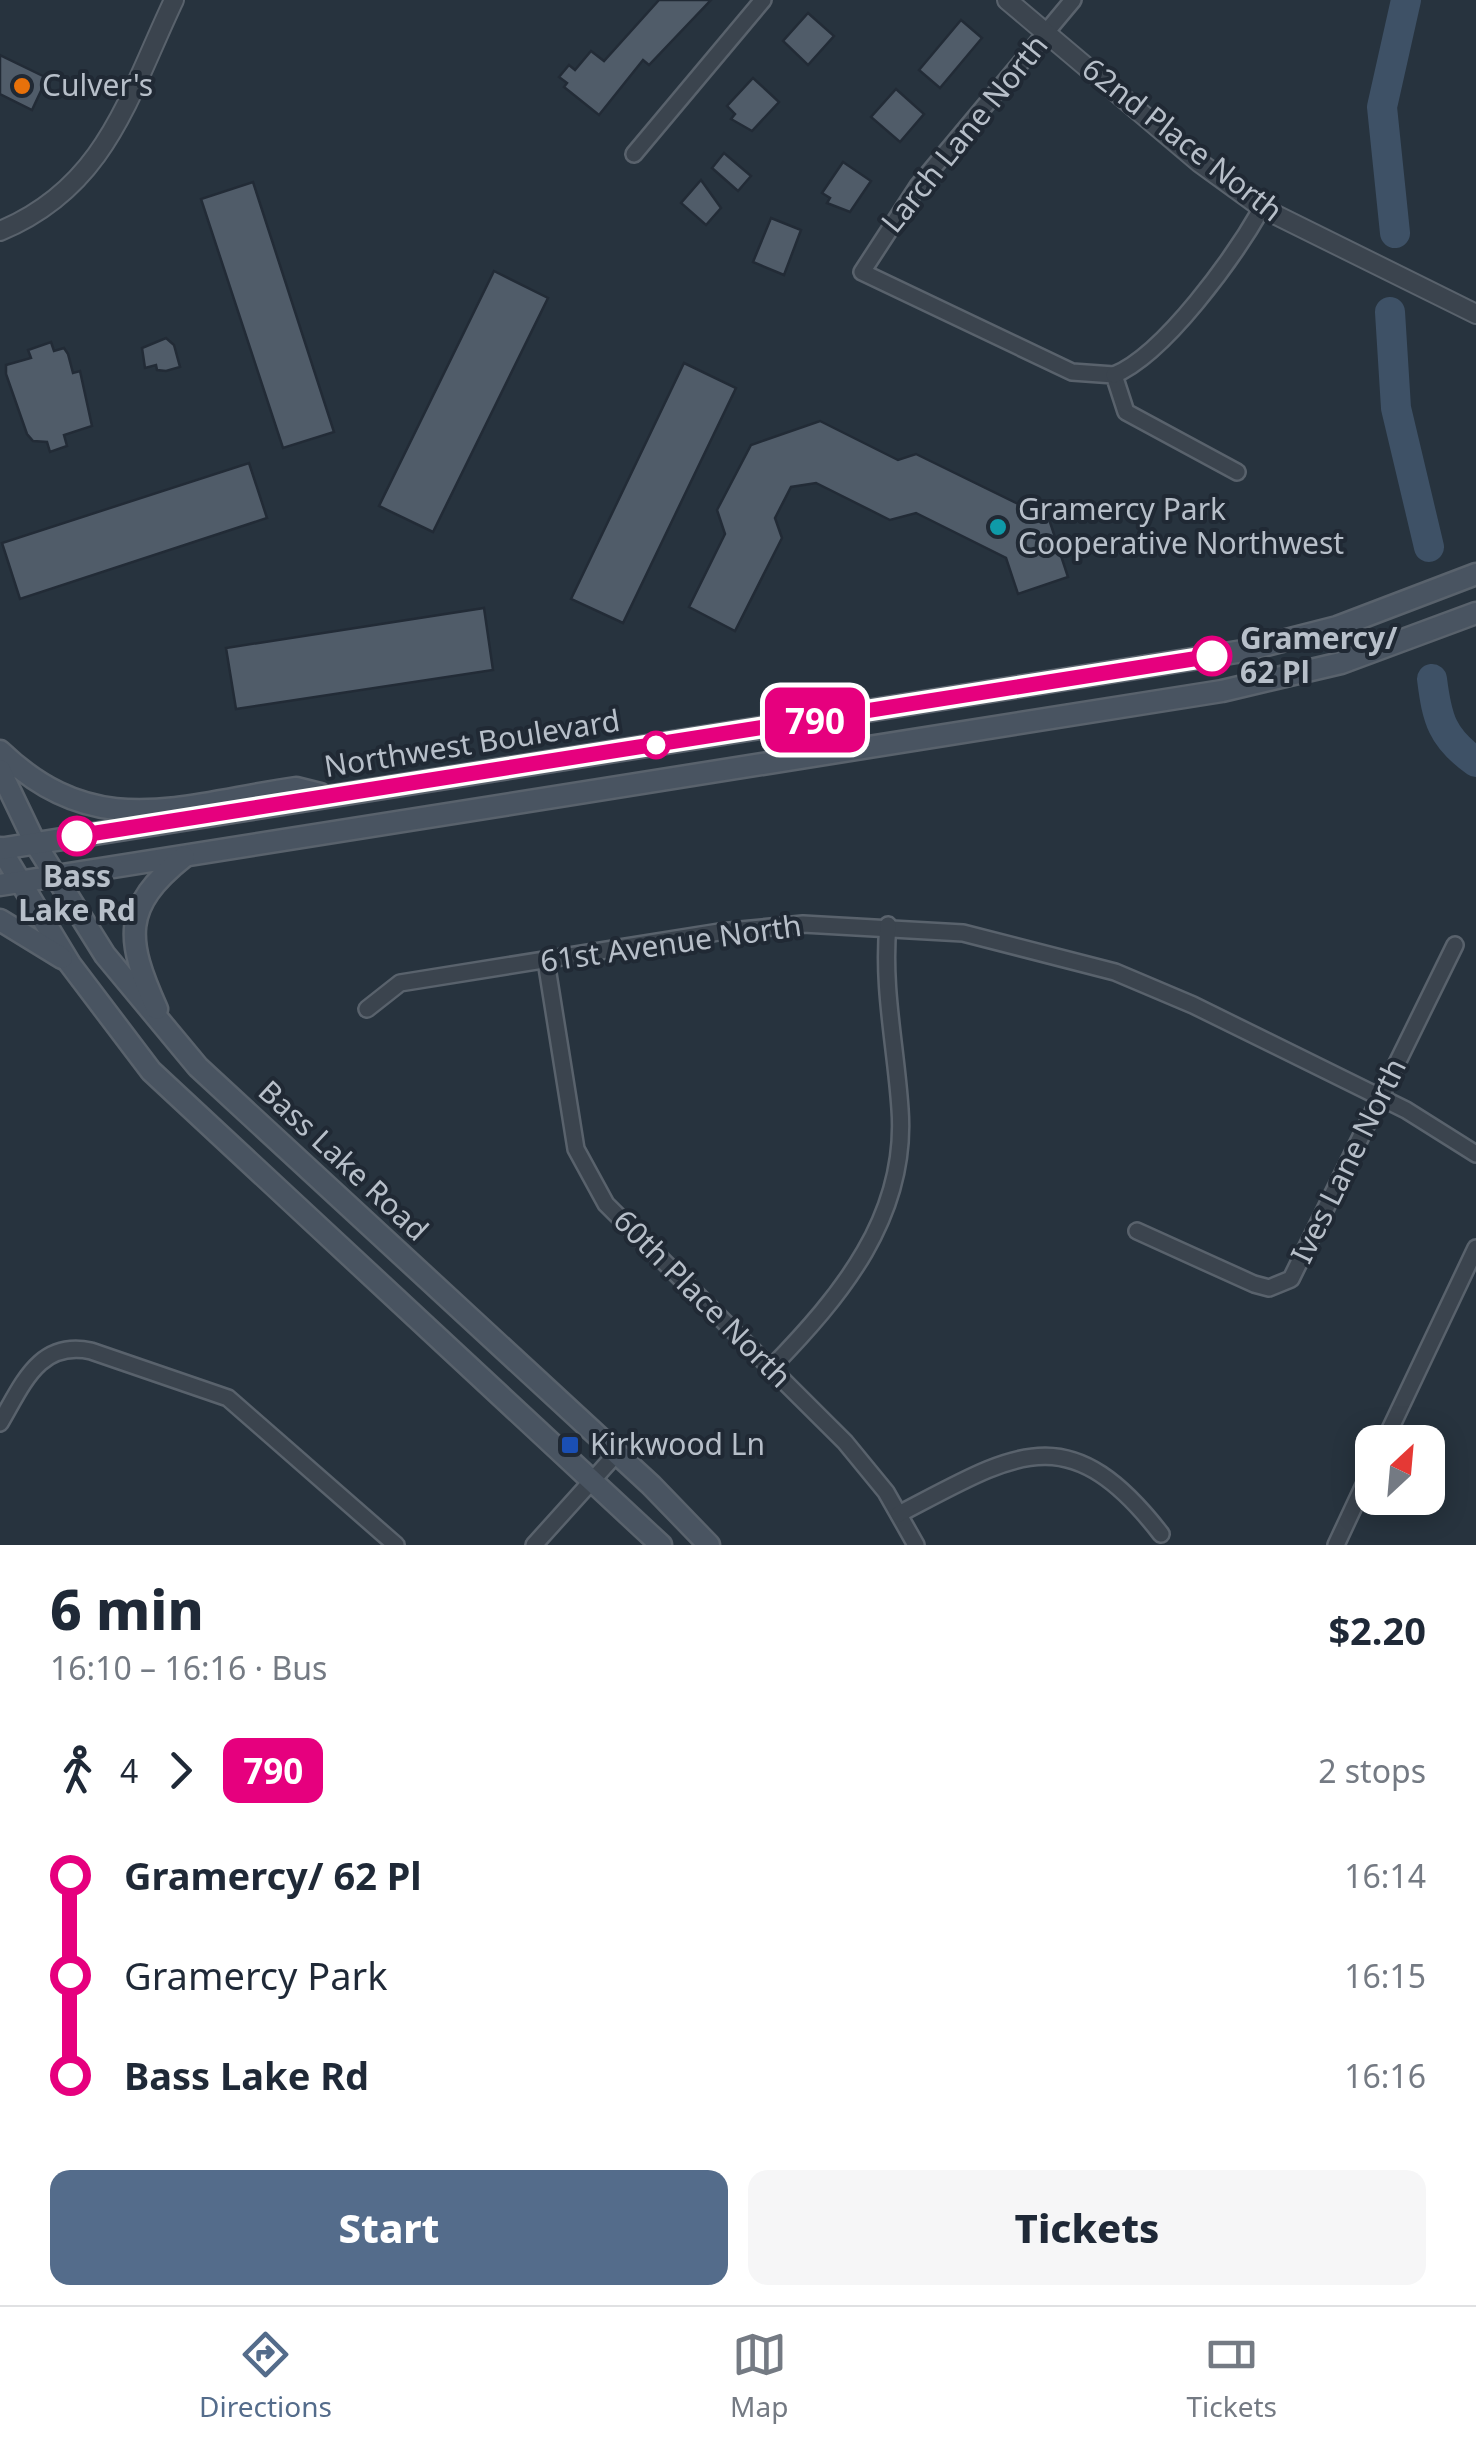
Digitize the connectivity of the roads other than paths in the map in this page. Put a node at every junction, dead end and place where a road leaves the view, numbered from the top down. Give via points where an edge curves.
1 (174, 0) edge
2 (763, 0) edge
3 (1007, 0) edge
4 (1074, 0) edge
5 (1046, 33) junction
6 (634, 154) dead end
7 (1262, 208) junction
8 (0, 231) edge
9 (1476, 314) edge
10 (1114, 375) junction
11 (1237, 472) dead end
12 (1476, 574) edge
13 (1476, 613) edge
14 (842, 716) junction
15 (0, 751) edge
16 (0, 770) edge
17 (331, 798) junction
18 (543, 798) junction
19 (35, 843) junction
20 (0, 849) edge
21 (187, 855) junction
22 (54, 876) junction
23 (9, 884) edge
24 (0, 920) edge
25 (888, 926) junction
26 (1455, 944) dead end
27 (546, 961) junction
28 (70, 964) junction
29 (367, 1009) dead end
30 (168, 1034) junction
31 (1380, 1097) junction
32 (1476, 1154) edge
33 (1137, 1231) dead end
34 (1476, 1248) edge
35 (771, 1368) junction
36 (0, 1423) edge
37 (1392, 1425) edge
38 (616, 1453) junction
39 (594, 1478) junction
40 (1355, 1504) edge
41 (899, 1514) junction
42 (1162, 1534) dead end
43 (396, 1545) edge
44 (534, 1545) edge
45 (662, 1545) edge
46 (709, 1545) edge
47 (916, 1545) edge
48 (1336, 1545) edge

1 - 8 street via 90,168 54,202
2 - 6 street
3 - 5 street, 62nd Place North
4 - 5 street, Larch Lane North
5 - 7 street, 62nd Place North
5 - 10 street, Larch Lane North via 918,186 862,272 1072,372
7 - 9 street, 62nd Place North
7 - 10 street via 1206,289 1139,360
10 - 11 street via 1126,412
12 - 14 main road, Northwest Boulevard via 1337,627 1243,651
13 - 18 main road via 1357,658 1222,691
14 - 17 main road, Northwest Boulevard
14 - 18 main road via 836,730 820,740 580,778
15 - 17 main road via 50,790 115,812 296,788
16 - 19 main road, Bass Lake Road
17 - 19 main road, Northwest Boulevard
18 - 21 main road
19 - 20 main road, Northwest Boulevard
19 - 22 main road, Bass Lake Road
20 - 23 main road
21 - 22 main road
21 - 30 main road via 152,886 132,934 140,971
22 - 23 main road
22 - 30 main road, Bass Lake Road
23 - 28 main road
24 - 28 main road
25 - 27 street, 61st Avenue North via 753,928
25 - 31 street, 61st Avenue North via 982,937 1115,972
25 - 35 street via 886,997 900,1114 898,1162 870,1246 847,1284
26 - 31 street, Ives Lane North
27 - 29 street, 61st Avenue North via 400,983
27 - 35 street, 60th Place North via 576,1149 590,1178 629,1230
28 - 39 main road via 140,1058 190,1110
30 - 38 main road, Bass Lake Road
31 - 32 street, 61st Avenue North
31 - 33 street, Ives Lane North via 1300,1266 1280,1286 1254,1284
34 - 37 street
35 - 41 street, 60th Place North via 867,1466
36 - 43 street via 40,1359 53,1350 91,1352 228,1398
38 - 39 street
38 - 46 main road, Bass Lake Road
39 - 44 street
39 - 45 main road
40 - 48 street
41 - 42 street via 993,1466 1047,1456 1101,1471
41 - 47 street, 60th Place North

